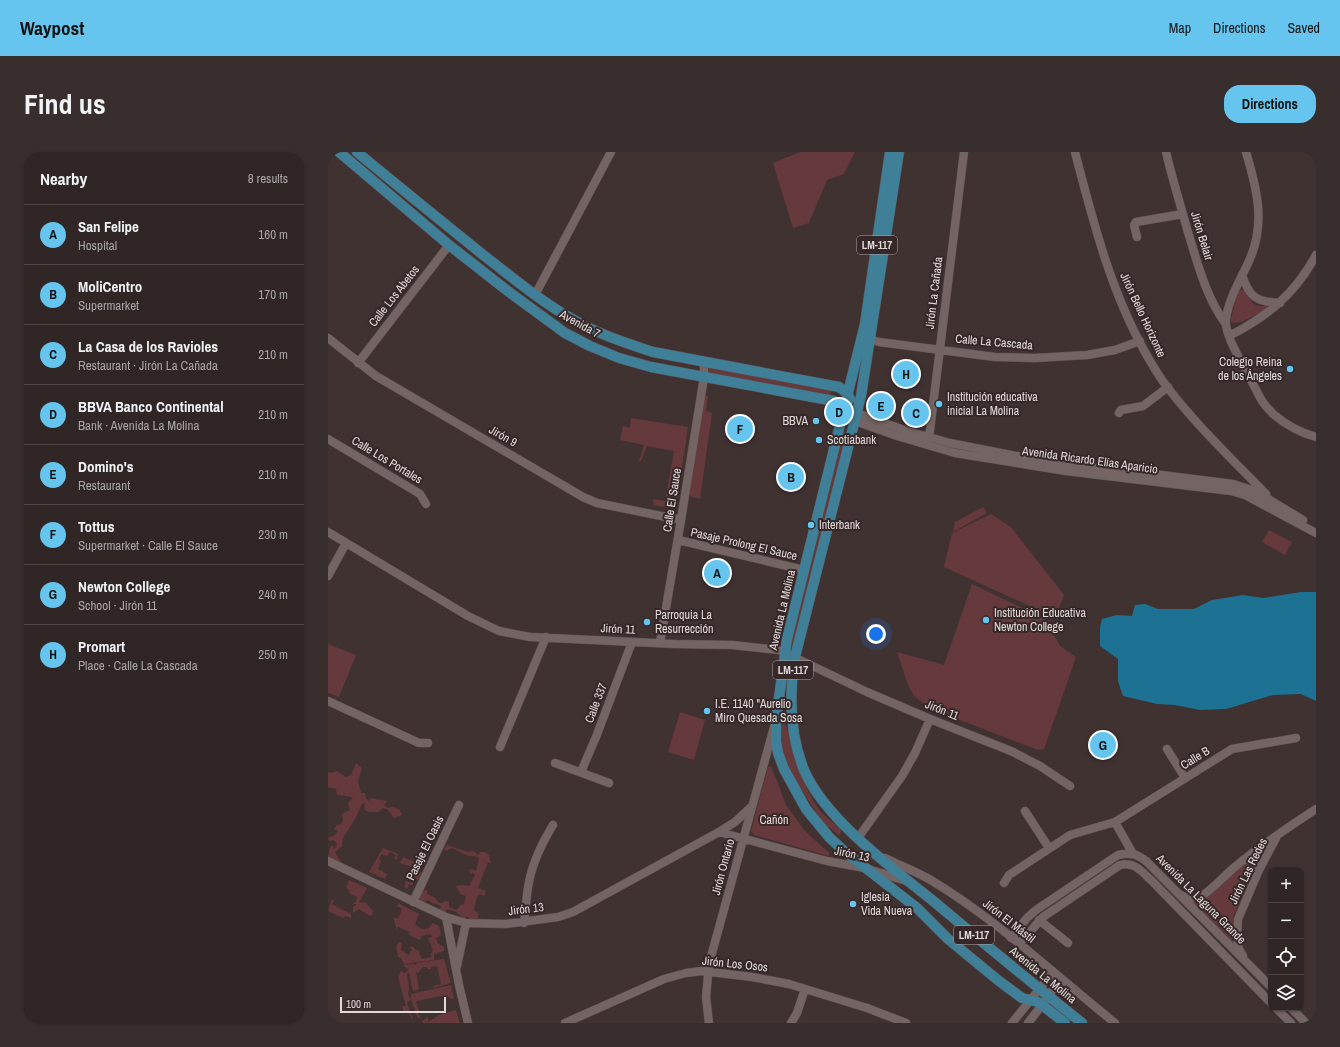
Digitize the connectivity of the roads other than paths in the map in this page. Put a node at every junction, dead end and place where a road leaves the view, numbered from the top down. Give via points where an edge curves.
1 (357, 152) edge
2 (611, 152) edge
3 (890, 152) edge
4 (899, 152) edge
5 (964, 152) edge
6 (1076, 152) edge
7 (1166, 152) edge
8 (1246, 152) edge
9 (342, 153) edge
10 (1183, 214) junction
11 (1137, 238) dead end
12 (450, 245) junction
13 (1316, 255) edge
14 (1242, 275) junction
15 (517, 281) junction
16 (509, 292) junction
17 (535, 295) junction
18 (1280, 303) junction
19 (1225, 323) junction
20 (1229, 336) junction
21 (328, 338) edge
22 (865, 339) junction
23 (1140, 341) junction
24 (940, 349) junction
25 (700, 361) junction
26 (358, 362) junction
27 (704, 377) junction
28 (1168, 388) junction
29 (847, 393) junction
30 (844, 409) junction
31 (1119, 413) dead end
32 (856, 417) junction
33 (1316, 437) edge
34 (930, 438) junction
35 (329, 442) edge
36 (1243, 470) junction
37 (1233, 484) junction
38 (1274, 503) junction
39 (426, 504) dead end
40 (1285, 516) junction
41 (682, 520) junction
42 (1316, 528) edge
43 (328, 532) edge
44 (1316, 534) edge
45 (678, 540) junction
46 (346, 543) junction
47 (804, 570) junction
48 (328, 576) edge
49 (546, 638) junction
50 (632, 642) junction
51 (660, 643) junction
52 (785, 652) junction
53 (795, 656) junction
54 (328, 701) edge
55 (930, 719) junction
56 (776, 720) junction
57 (1296, 738) dead end
58 (428, 743) dead end
59 (500, 748) dead end
60 (1167, 749) dead end
61 (555, 763) dead end
62 (581, 772) junction
63 (1185, 778) junction
64 (609, 783) dead end
65 (1070, 786) dead end
66 (459, 805) dead end
67 (751, 807) junction
68 (1316, 810) edge
69 (1025, 811) dead end
70 (1115, 822) junction
71 (553, 825) dead end
72 (719, 832) junction
73 (1278, 836) junction
74 (858, 838) junction
75 (743, 839) junction
76 (1048, 848) junction
77 (1133, 854) junction
78 (877, 855) junction
79 (1245, 859) junction
80 (328, 862) edge
81 (865, 868) junction
82 (1259, 870) junction
83 (1160, 875) junction
84 (910, 882) junction
85 (1004, 882) dead end
86 (1153, 882) junction
87 (1178, 894) junction
88 (413, 902) junction
89 (1036, 910) junction
90 (446, 917) junction
91 (1041, 918) junction
92 (466, 923) junction
93 (524, 923) junction
94 (1011, 938) junction
95 (1068, 943) dead end
96 (1019, 944) junction
97 (1246, 962) junction
98 (456, 971) junction
99 (708, 972) junction
100 (1056, 975) junction
101 (1260, 976) junction
102 (1251, 983) junction
103 (1268, 984) edge
104 (1040, 988) junction
105 (805, 989) junction
106 (1049, 996) junction
107 (1031, 999) junction
108 (1268, 1000) edge
109 (1042, 1005) junction
110 (1279, 1011) edge
111 (1295, 1011) edge
112 (468, 1023) edge
113 (565, 1023) edge
114 (709, 1023) edge
115 (791, 1023) edge
116 (906, 1023) edge
117 (1012, 1023) edge
118 (1028, 1023) edge
119 (1065, 1023) edge
120 (1082, 1023) edge
121 (1115, 1023) edge
122 (1291, 1023) edge
123 (1306, 1023) edge

1 - 15 main road, Avenida 7
2 - 17 street
3 - 22 main road, Avenida La Molina / LM-117 via 864,324
4 - 22 main road, Avenida La Molina / LM-117
5 - 24 street, Jirón La Cañada
6 - 23 street, Jirón Bello Horizonte via 1104,258
7 - 10 street, Jirón Belair
8 - 14 street via 1257,198 1259,222 1257,240
9 - 12 main road, Avenida 7
10 - 11 street via 1136,222 1134,225
10 - 19 street, Jirón Belair via 1198,265 1218,313
12 - 16 main road, Avenida 7
12 - 26 street, Calle Los Abetos
13 - 18 street via 1301,279
14 - 18 street via 1246,288 1255,297 1265,302
14 - 19 street via 1227,308
15 - 16 main road
15 - 17 main road, Avenida 7
16 - 27 main road, Avenida 7 via 565,333 590,346 651,367
17 - 25 main road, Avenida 7 via 574,320 610,337 653,352
18 - 20 street via 1258,320
19 - 20 street
20 - 33 street via 1265,405 1274,415 1291,426
21 - 26 street, Jirón 9
22 - 24 street, Calle La Cascada
22 - 29 main road, Avenida La Molina / LM-117
22 - 32 main road, Avenida La Molina / LM-117 via 861,396
23 - 24 street, Calle La Cascada via 1115,350 1087,355 1035,358 995,357
23 - 28 street, Jirón Bello Horizonte
24 - 34 street, Jirón La Cañada
25 - 27 street, Calle El Sauce via 704,365
25 - 29 main road, Avenida 7 via 839,387
26 - 41 street, Jirón 9 via 376,376 583,497 597,503
27 - 30 main road, Avenida 7 via 834,401
27 - 41 street, Calle El Sauce
28 - 31 street via 1143,406 1121,410
28 - 36 street, Jirón Bello Horizonte via 1188,413
29 - 30 main road, Avenida La Molina / LM-117
29 - 32 main road
30 - 32 main road, Avenida 7
30 - 47 main road, Avenida La Molina / LM-117
32 - 34 street, Avenida Ricardo Elías Aparicio
32 - 40 street, Avenida Ricardo Elías Aparicio via 897,436 954,452 1066,471 1231,491 1245,495
32 - 53 main road, Avenida La Molina / LM-117
34 - 37 street, Avenida Ricardo Elías Aparicio via 1028,458
35 - 39 street, Calle Los Portales via 420,494
36 - 37 street
36 - 38 street, Jirón Bello Horizonte
37 - 38 street, Avenida Ricardo Elías Aparicio via 1255,491
38 - 40 street, Jirón Bello Horizonte
38 - 42 street, Avenida Ricardo Elías Aparicio
40 - 44 street, Avenida Ricardo Elías Aparicio
41 - 45 street, Calle El Sauce
43 - 46 street, Jirón 11
45 - 47 street, Pasaje Prolong El Sauce
45 - 51 street, Calle El Sauce
46 - 48 street
46 - 49 street, Jirón 11 via 479,622 499,631
47 - 52 main road, Avenida La Molina / LM-117
49 - 50 street, Jirón 11
49 - 59 street
50 - 51 street, Jirón 11
50 - 62 street, Calle 337
51 - 52 street, Jirón 11 via 732,645 771,648
52 - 53 street, Jirón 11
52 - 56 main road, Avenida La Molina / LM-117
53 - 55 street, Jirón 11 via 853,686
53 - 74 main road, Avenida La Molina / LM-117 via 790,697 796,745 804,770 833,813
54 - 58 street via 419,743
55 - 65 street, Jirón 11 via 1011,751
55 - 74 street via 902,776
56 - 67 street, Jirón Ontario
56 - 81 main road, Avenida La Molina / LM-117 via 776,742 792,786 806,809 829,837
57 - 63 street, Calle B via 1232,749
60 - 63 street
61 - 62 street
62 - 64 street
63 - 70 street, Calle B
66 - 88 street, Pasaje El Oasis
67 - 72 street, Jirón 13
67 - 75 street, Jirón Ontario
68 - 73 street, Jirón Las Redes
69 - 76 street
70 - 76 street, Calle B via 1070,835
70 - 77 street
71 - 93 street via 533,867
72 - 75 street, Jirón 13
72 - 93 street, Jirón 13 via 573,912
73 - 79 street, Jirón Las Redes
73 - 82 street, Jirón Las Redes
74 - 78 main road, Avenida La Molina / LM-117
75 - 81 street, Jirón 13
75 - 99 street, Jirón Ontario
76 - 85 street, Calle B via 1009,875
77 - 83 street, Avenida La Laguna Grande via 1146,861
77 - 89 street via 1118,855
78 - 84 main road, Avenida La Molina / LM-117
78 - 94 street, Jirón El Mástil via 929,879
79 - 82 street via 1254,862
79 - 87 street, Jirón Las Redes via 1202,896 1190,898
80 - 88 street, Jirón 13
81 - 84 street, Jirón 13
81 - 107 main road, Avenida La Molina / LM-117 via 916,908 976,962 1022,998
82 - 97 street, Jirón Las Redes via 1236,929 1239,949
83 - 86 street
83 - 87 street, Avenida La Laguna Grande
84 - 104 main road, Avenida La Molina / LM-117
86 - 91 street, Avenida La Laguna Grande via 1136,866 1120,865
86 - 102 street, Avenida La Laguna Grande
87 - 97 street, Avenida La Laguna Grande
88 - 90 street, Jirón 13
89 - 91 street
89 - 94 street
90 - 92 street, Jirón 13
90 - 98 street
91 - 95 street
91 - 96 street, Avenida La Laguna Grande
92 - 93 street, Jirón 13
92 - 98 street
94 - 96 street, Jirón El Mástil
96 - 100 street, Jirón El Mástil
97 - 101 street, Avenida La Laguna Grande
98 - 112 street
99 - 105 street, Jirón Los Osos via 762,978
99 - 113 street, Jirón Los Osos via 686,973 664,979
99 - 114 street, Jirón Ontario via 706,997
100 - 104 street
100 - 106 street
100 - 121 street, Jirón El Mástil
101 - 102 street
101 - 103 street, Avenida La Laguna Grande
102 - 108 street, Avenida La Laguna Grande
104 - 106 main road, Avenida La Molina / LM-117
104 - 107 street
105 - 115 street
105 - 116 street, Jirón Los Osos
106 - 109 street
106 - 120 main road, Avenida La Molina / LM-117
107 - 109 main road, Avenida La Molina / LM-117
107 - 117 street
109 - 118 street
109 - 119 main road, Avenida La Molina / LM-117
110 - 122 street
111 - 123 street

